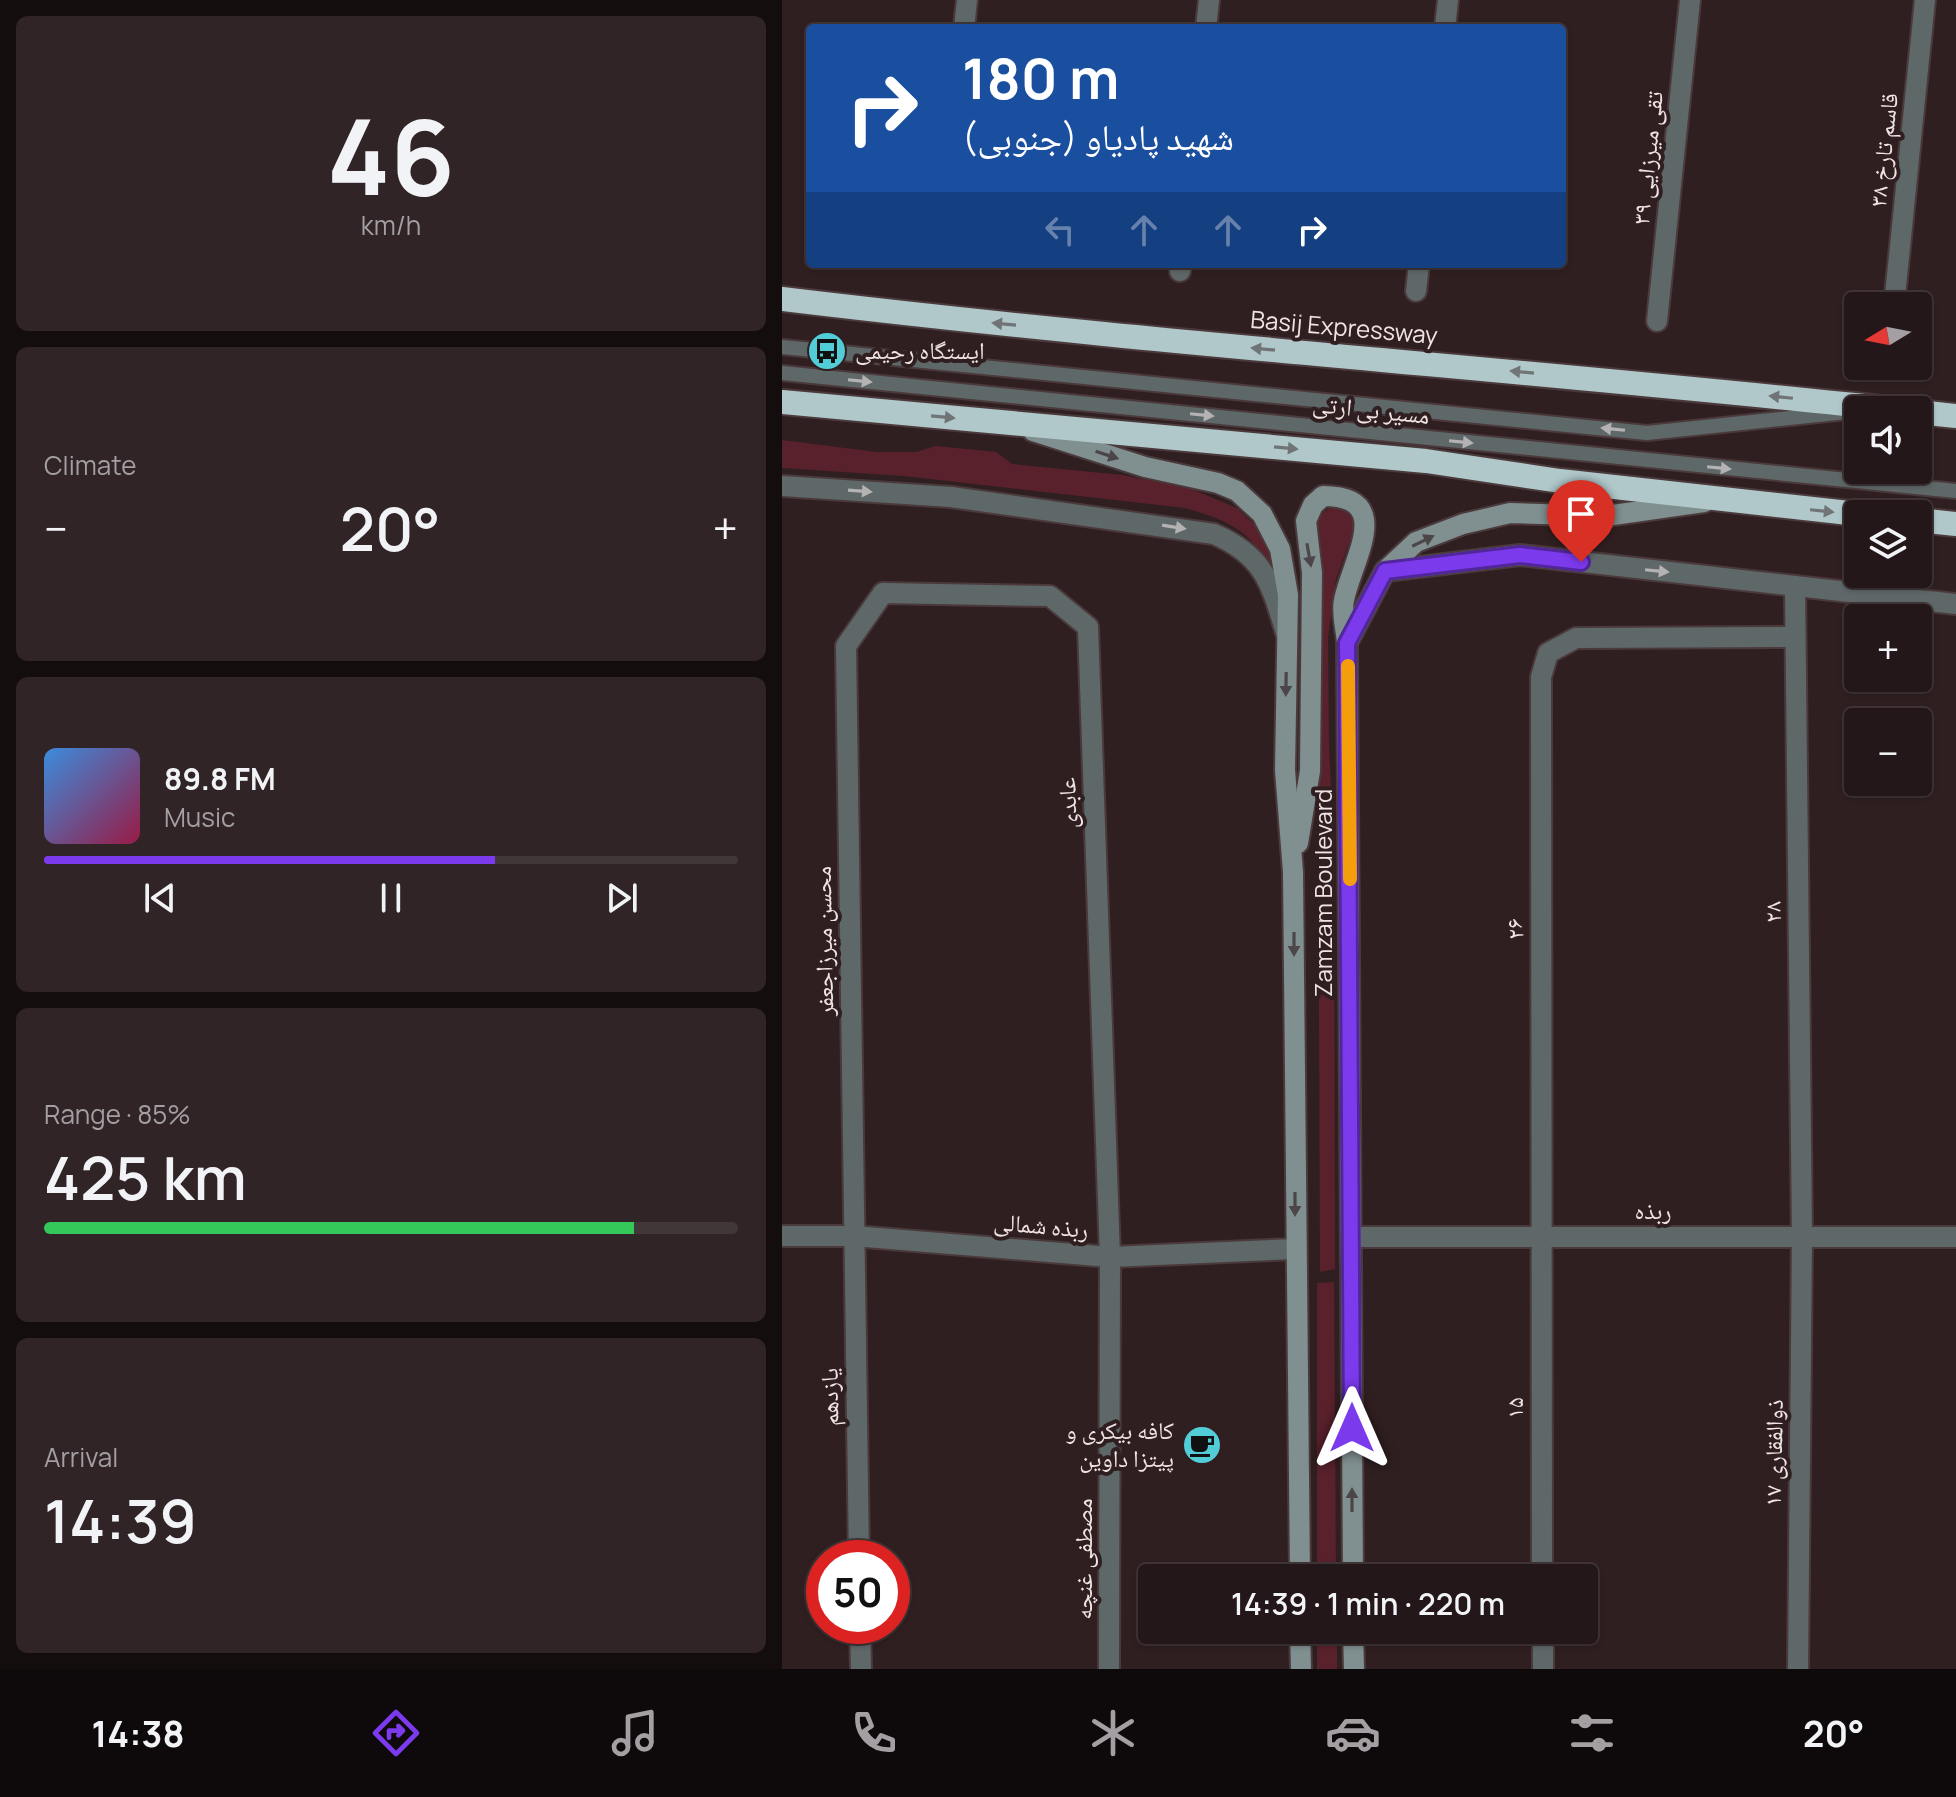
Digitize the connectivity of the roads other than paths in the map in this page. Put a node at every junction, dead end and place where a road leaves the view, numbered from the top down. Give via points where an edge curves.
1 (967, 0) edge
2 (1209, 0) edge
3 (1448, 0) edge
4 (1690, 0) edge
5 (1925, 0) edge
6 (964, 24) edge
7 (1206, 24) edge
8 (1445, 24) edge
9 (1419, 268) edge
10 (1416, 291) dead end
11 (1895, 292) edge
12 (782, 299) edge
13 (1657, 321) dead end
14 (782, 347) edge
15 (782, 373) edge
16 (782, 402) edge
17 (1844, 404) edge
18 (1844, 412) edge
19 (1932, 413) edge
20 (1956, 416) edge
21 (1006, 423) junction
22 (782, 486) edge
23 (1956, 491) edge
24 (1721, 500) junction
25 (1844, 513) edge
26 (1932, 521) edge
27 (1956, 524) edge
28 (1385, 571) junction
29 (1795, 586) junction
30 (1956, 604) edge
31 (1287, 637) junction
32 (1795, 637) junction
33 (1347, 643) junction
34 (846, 646) joint
35 (1293, 872) junction
36 (782, 1236) edge
37 (854, 1236) junction
38 (1351, 1237) junction
39 (1802, 1237) junction
40 (1956, 1237) edge
41 (1540, 1238) junction
42 (1295, 1249) junction
43 (1110, 1257) junction
44 (859, 1540) edge
45 (1300, 1564) edge
46 (1353, 1564) edge
47 (1542, 1564) edge
48 (860, 1644) edge
49 (1300, 1644) edge
50 (1353, 1644) edge
51 (1543, 1644) edge
52 (861, 1669) edge
53 (1109, 1669) edge
54 (1301, 1669) edge
55 (1354, 1669) edge
56 (1543, 1669) edge
57 (1798, 1669) edge

1 - 6 street
2 - 7 street
3 - 8 street
4 - 13 street, تقی میرزایی ۳۹
5 - 11 street, قاسم تارخ ۳۸
9 - 10 street
17 -> 12 highway, Basij Expressway
18 -> 14 lane, مسیر بی ارتی via 1647,433
15 -> 23 lane, مسیر بی ارتی
16 -> 21 highway
19 - 20 highway
21 -> 24 highway via 1426,461
21 -> 31 main road, Zamzam Boulevard via 1237,491 1262,514 1280,549 1288,595
22 -> 31 street via 951,497 1214,534 1247,551 1260,569 1272,588
24 -> 25 highway
28 -> 24 main road, Zamzam Boulevard via 1416,542 1510,513 1606,516
26 - 27 highway
28 -> 29 street via 1520,555
28 - 33 main road, Zamzam Boulevard
29 - 30 street
29 - 32 street, ۲۸
31 -> 35 main road, Zamzam Boulevard via 1285,770
32 - 39 street, ۲۸
32 - 41 street, ۲۶ via 1576,638 1548,653 1541,677
33 -> 35 main road via 1342,604 1366,527 1360,508 1345,496 1323,496 1306,521 1312,573 1310,771
33 - 38 main road, Zamzam Boulevard
34 - 37 street, محسن میرزاجعفر
34 - 43 street, عابدی via 883,593 1050,596 1088,627
35 -> 42 main road, Zamzam Boulevard
36 - 37 street, ربذه شمالی
37 - 43 street, ربذه شمالی
37 - 44 street, یازدهم
38 - 41 street, ربذه
46 -> 38 main road, Zamzam Boulevard
39 - 40 street, ربذه
39 - 41 street, ربذه
39 - 57 street, ذوالفقاری ۱۷
41 - 47 street, ۱۵
42 - 43 street, ربذه شمالی
42 - 45 main road, Zamzam Boulevard
43 - 53 street, مصطفی غنچه
48 - 52 street
49 - 54 main road
50 - 55 main road
51 - 56 street

